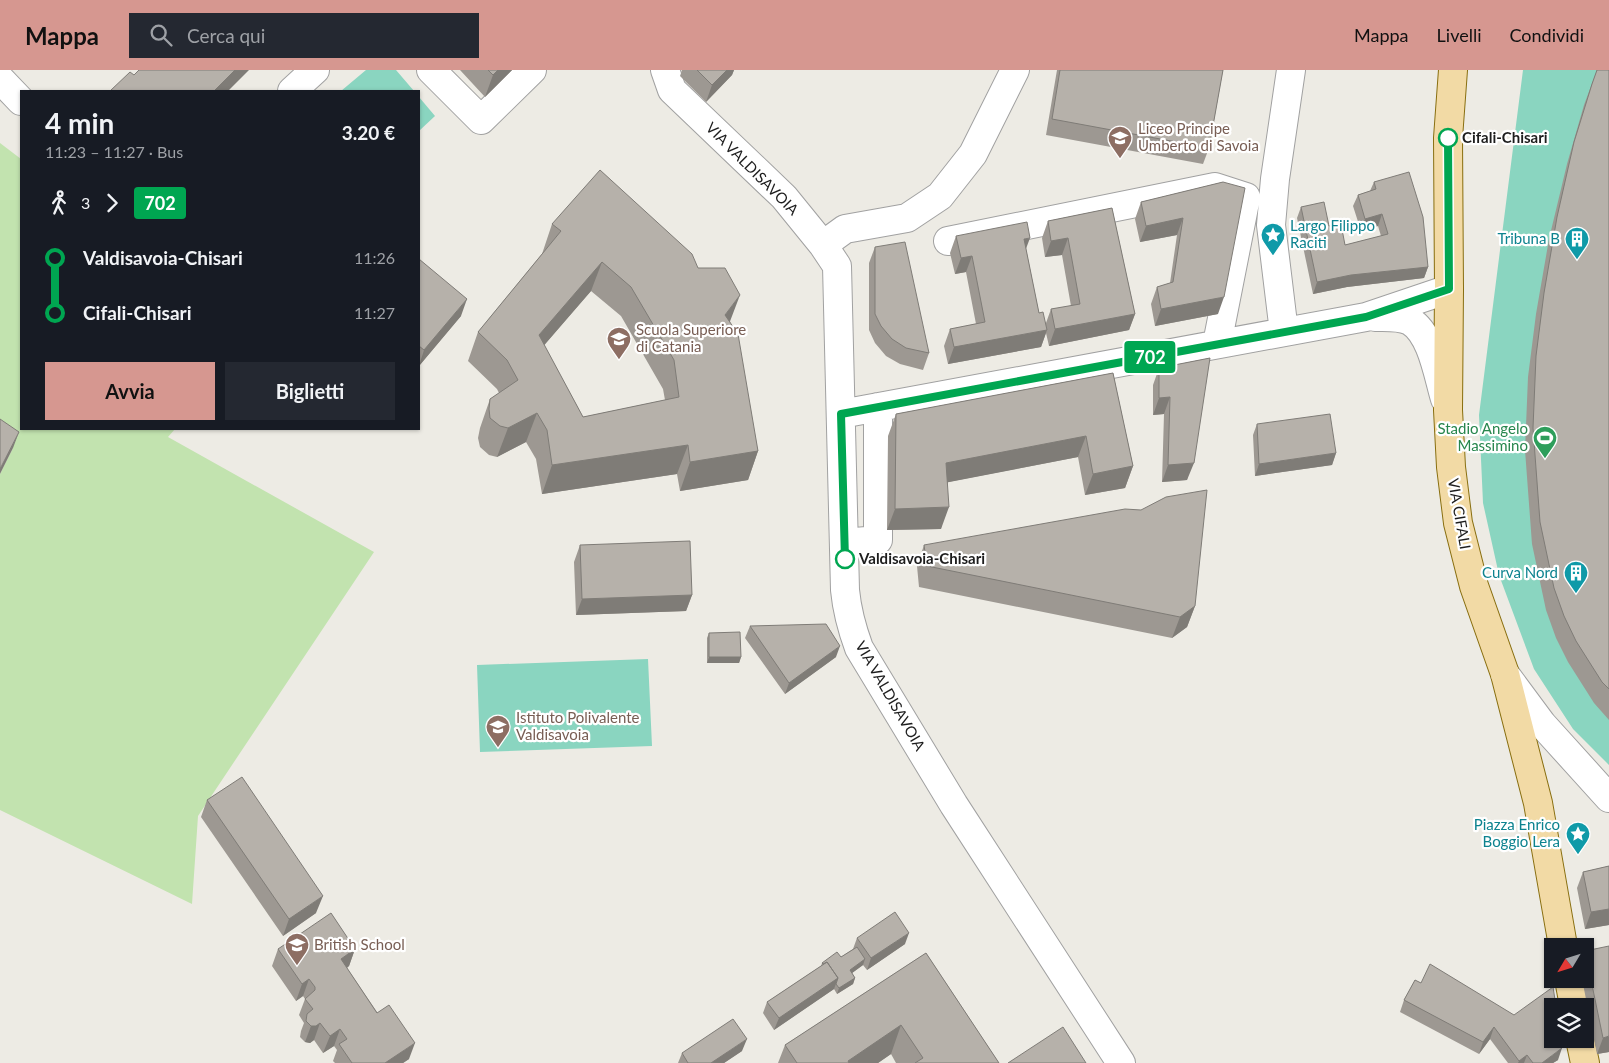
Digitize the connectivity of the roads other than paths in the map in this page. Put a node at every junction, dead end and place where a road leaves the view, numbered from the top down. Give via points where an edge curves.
1 (315, 70) edge
2 (431, 70) edge
3 (532, 70) edge
4 (665, 70) edge
5 (1015, 70) edge
6 (1292, 70) edge
7 (1453, 70) edge
8 (0, 79) edge
9 (293, 90) edge
10 (20, 100) edge
11 (948, 241) dead end
12 (822, 245) junction
13 (1449, 289) junction
14 (1366, 317) junction
15 (1284, 332) junction
16 (1217, 344) junction
17 (878, 407) junction
18 (1448, 410) junction
19 (841, 414) junction
20 (844, 543) junction
21 (1505, 674) junction
22 (1609, 798) edge
23 (1562, 938) edge
24 (1582, 1048) edge
25 (1121, 1063) edge
26 (1585, 1063) edge

1 - 9 street
2 - 3 street via 481,120
4 - 12 street, VIA VALDISAVOIA via 672,90 784,197
5 - 12 street via 973,154 940,196 907,218 845,229
6 - 15 street via 1271,225
7 - 13 main road, VIA CIFALI via 1448,138
8 - 10 street
11 - 16 street via 1216,188 1246,197
12 - 19 street, VIA VALDISAVOIA via 837,266
13 - 14 street
13 - 18 main road, VIA CIFALI
14 - 15 street
14 - 18 street via 1399,318 1418,328 1432,355
15 - 16 street
16 - 17 street
17 - 19 street
17 - 20 street via 878,540
18 - 21 main road, VIA CIFALI via 1458,524 1474,586
19 - 20 street, VIA VALDISAVOIA
20 - 25 street, VIA VALDISAVOIA via 848,613 859,648 954,805
21 - 22 street via 1542,724
21 - 23 main road, VIA CIFALI via 1538,803
24 - 26 main road

